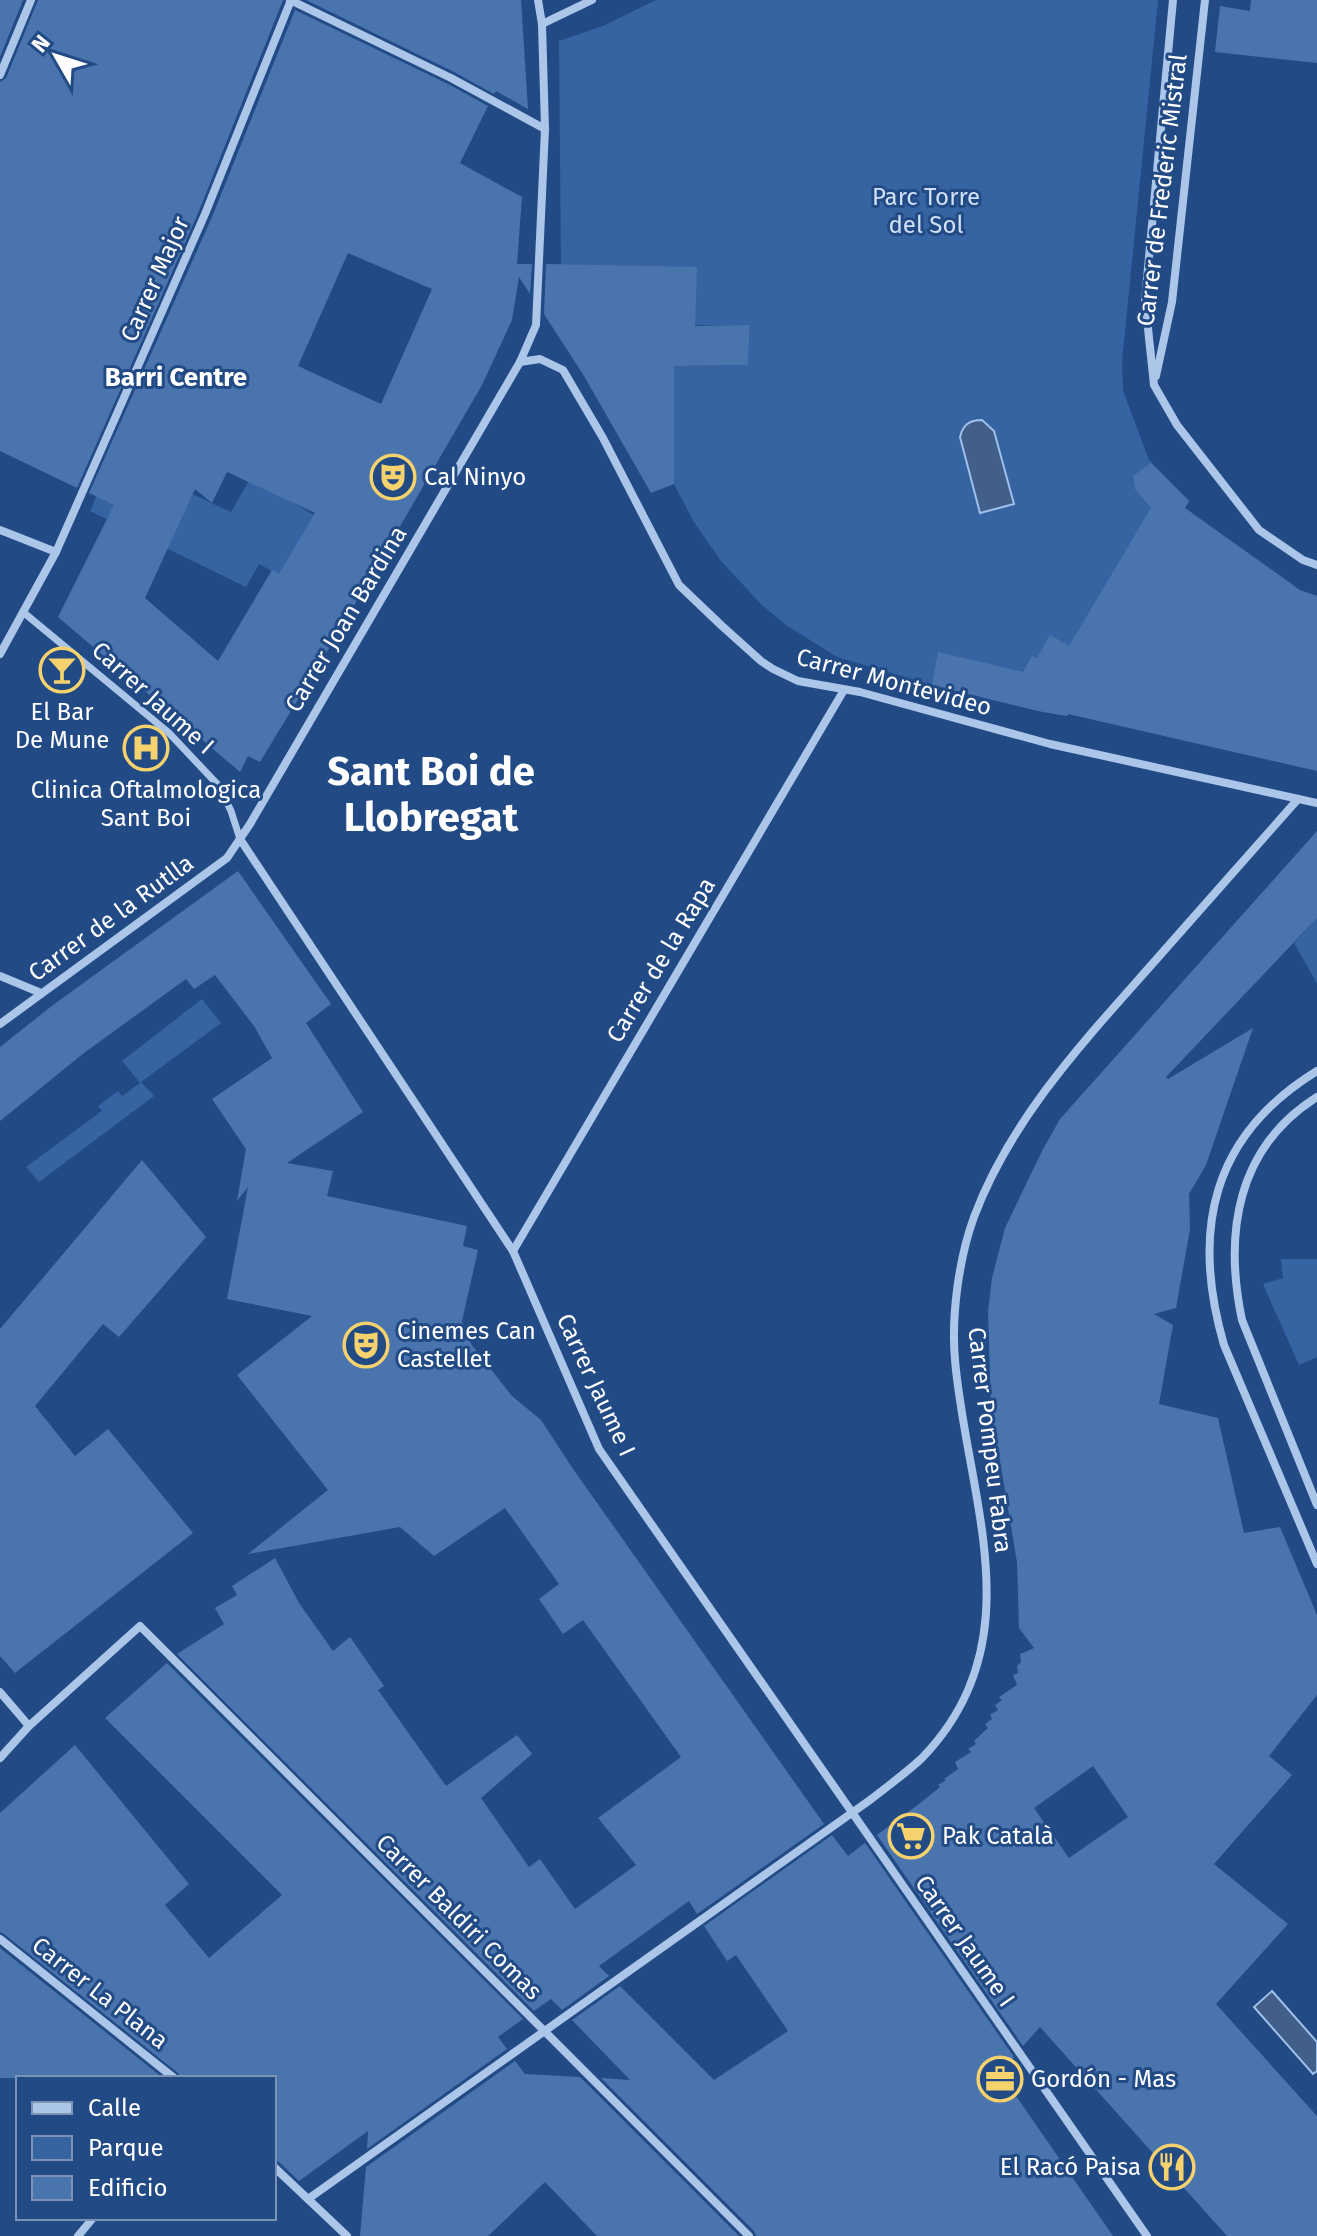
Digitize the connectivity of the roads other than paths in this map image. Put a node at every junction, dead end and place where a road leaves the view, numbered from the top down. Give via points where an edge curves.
1 (31, 0) edge
2 (291, 0) edge
3 (538, 0) edge
4 (592, 0) edge
5 (1173, 0) edge
6 (1205, 0) edge
7 (542, 24) junction
8 (0, 75) edge
9 (545, 129) junction
10 (520, 362) junction
11 (1154, 385) junction
12 (0, 530) edge
13 (56, 552) junction
14 (1317, 565) edge
15 (23, 612) junction
16 (0, 654) edge
17 (844, 690) junction
18 (1298, 799) junction
19 (1317, 803) edge
20 (240, 839) junction
21 (0, 976) edge
22 (41, 993) junction
23 (0, 1024) edge
24 (1317, 1071) edge
25 (1317, 1097) edge
26 (513, 1251) junction
27 (1317, 1505) edge
28 (1317, 1564) edge
29 (0, 1692) edge
30 (29, 1726) junction
31 (0, 1758) edge
32 (851, 1814) junction
33 (0, 1939) edge
34 (544, 2030) junction
35 (171, 2076) edge
36 (276, 2169) edge
37 (308, 2199) junction
38 (91, 2220) edge
39 (78, 2236) edge
40 (347, 2236) edge
41 (749, 2236) edge
42 (1147, 2236) edge

1 - 8 street
2 - 9 street
2 - 13 street, Carrer Major via 205,214
3 - 7 street, Carrer Joan Bardina
4 - 7 street
5 - 11 street, Carrer de Frederic Mistral via 1145,300
6 - 11 street, Carrer de Frederic Mistral via 1172,302
7 - 9 street, Carrer Joan Bardina
9 - 10 street, Carrer Joan Bardina via 536,325
10 - 17 street, Carrer Montevideo via 540,359 563,370 679,585 761,661 798,681
10 - 20 street, Carrer Joan Bardina
11 - 14 street, Carrer de Frederic Mistral via 1177,425 1259,530
12 - 13 street
13 - 15 street, Carrer Major
15 - 16 street, Carrer Major
15 - 20 street, Carrer Jaume I via 179,743 219,786
17 - 18 street, Carrer Montevideo via 1050,744
17 - 26 street, Carrer de la Rapa
18 - 19 street, Carrer Montevideo
18 - 32 street, Carrer Pompeu Fabra via 1045,1089 1017,1129 973,1219 954,1325 956,1372 987,1577 986,1626 966,1693 945,1728 922,1757
20 - 22 street, Carrer de la Rutlla via 227,858
20 - 26 street, Carrer Jaume I
21 - 22 street
22 - 23 street, Carrer de la Rutlla
24 - 28 street via 1277,1099 1231,1156 1211,1216 1208,1259 1224,1345
25 - 27 street via 1287,1121 1255,1164 1239,1200 1234,1243 1242,1320
26 - 32 street, Carrer Jaume I via 599,1449
29 - 30 street
30 - 31 street
30 - 34 street, Carrer Baldiri Comas via 140,1626
32 - 34 street, Carrer Pompeu Fabra
32 - 42 street, Carrer Jaume I
33 - 35 street, Carrer La Plana
34 - 37 street, Carrer Pompeu Fabra
34 - 41 street, Carrer Baldiri Comas
36 - 37 street
37 - 40 street
38 - 39 street

